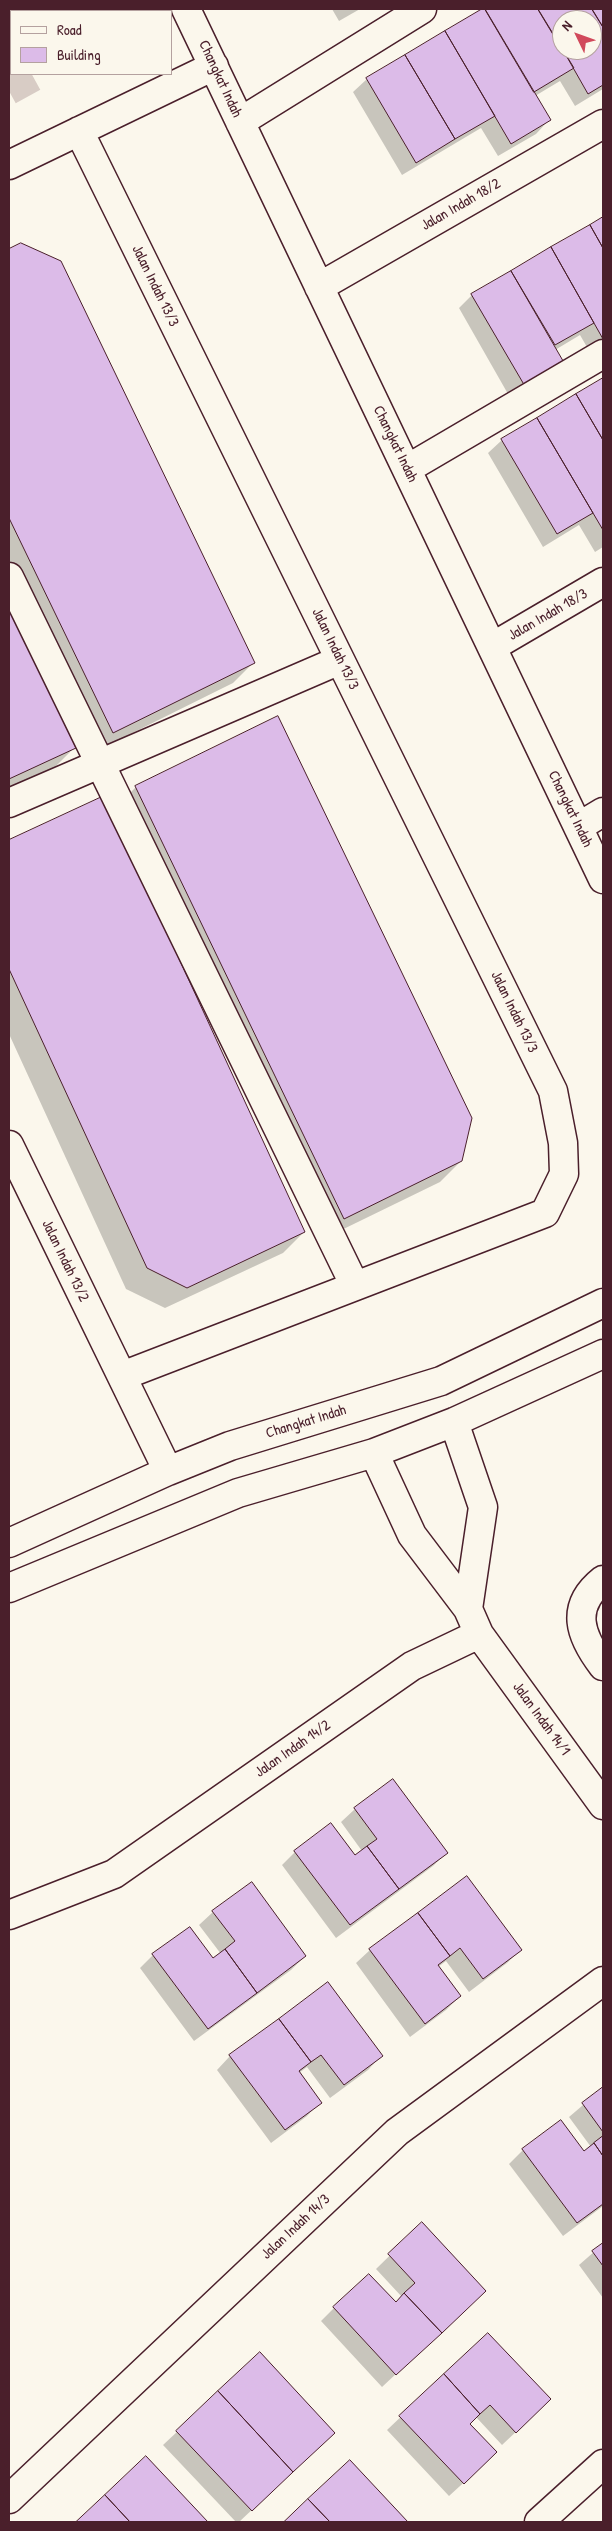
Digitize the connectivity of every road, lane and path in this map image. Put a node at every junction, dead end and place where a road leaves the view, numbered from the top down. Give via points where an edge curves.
1 (186, 9) edge
2 (422, 9) edge
3 (214, 66) junction
4 (240, 122) junction
5 (603, 124) edge
6 (79, 131) junction
7 (9, 165) edge
8 (319, 287) junction
9 (603, 354) edge
10 (407, 469) junction
11 (9, 577) edge
12 (603, 582) edge
13 (492, 648) junction
14 (340, 660) junction
15 (100, 764) junction
16 (9, 804) edge
17 (603, 812) edge
18 (578, 827) junction
19 (603, 880) edge
20 (9, 1146) edge
21 (355, 1286) junction
22 (603, 1304) edge
23 (603, 1354) edge
24 (122, 1376) junction
25 (454, 1422) junction
26 (374, 1453) junction
27 (168, 1471) junction
28 (9, 1543) edge
29 (603, 1580) edge
30 (9, 1588) edge
31 (468, 1609) junction
32 (479, 1634) junction
33 (603, 1666) edge
34 (603, 1804) edge
35 (9, 1916) edge
36 (603, 1981) edge
37 (603, 2464) edge
38 (9, 2499) edge
39 (540, 2522) edge

1 - 3 street, Changkat Indah
2 - 4 street
3 - 4 street, Changkat Indah
3 - 6 street
4 - 8 street, Changkat Indah
5 - 8 street, Jalan Indah 18/2
6 - 7 street
6 - 14 street, Jalan Indah 13/3
8 - 10 street, Changkat Indah
9 - 10 street
10 - 13 street, Changkat Indah
11 - 15 street
12 - 13 street, Jalan Indah 18/3
13 - 18 street, Changkat Indah
14 - 15 street
14 - 21 street, Jalan Indah 13/3 via 553,1091 564,1143 564,1174 545,1213
15 - 16 street
15 - 21 street
17 - 18 street
18 - 19 street, Changkat Indah
20 - 24 street, Jalan Indah 13/2
21 - 24 street
22 - 27 street, Changkat Indah via 441,1381 230,1446
23 - 25 street
24 - 27 street, Jalan Indah 13/2
25 - 26 street
25 - 31 street via 484,1507
26 - 30 street via 238,1493
26 - 31 street, Jalan Indah 14/1 via 412,1535
27 - 28 street, Changkat Indah
29 - 33 street via 583,1604 581,1627 592,1652
31 - 32 street, Jalan Indah 14/1
32 - 34 street, Jalan Indah 14/1
32 - 35 street, Jalan Indah 14/2 via 412,1666 114,1874
36 - 38 street, Jalan Indah 14/3 via 397,2132
37 - 39 street

